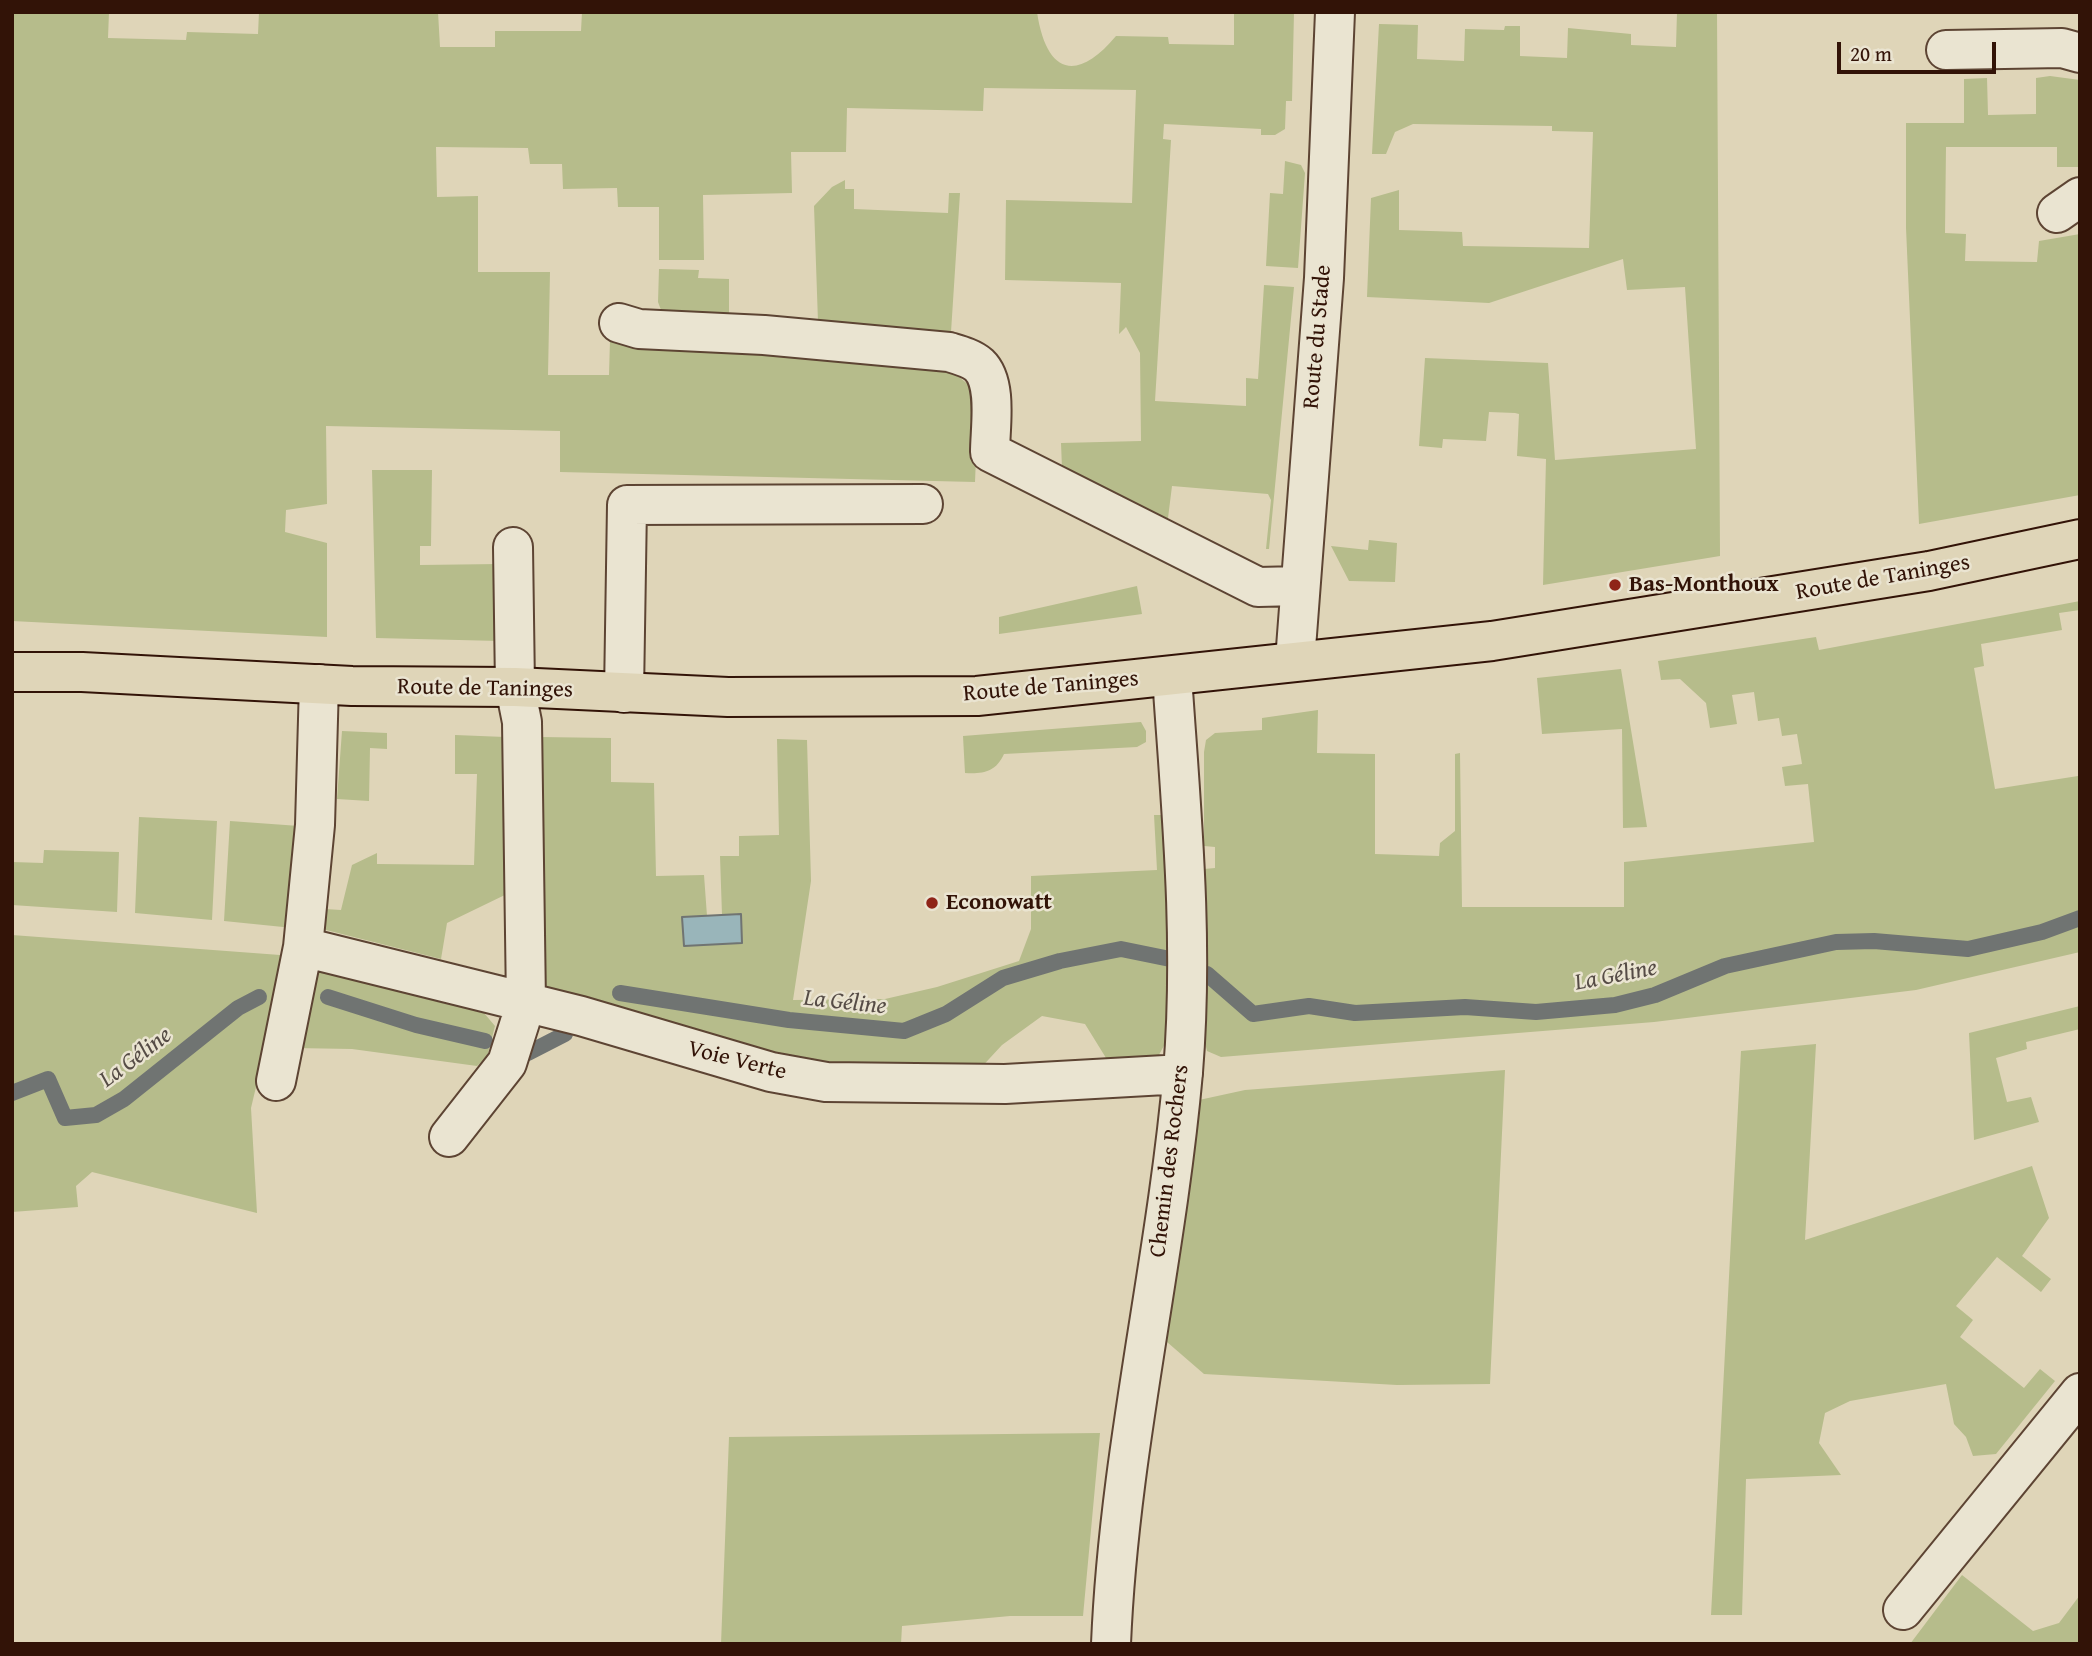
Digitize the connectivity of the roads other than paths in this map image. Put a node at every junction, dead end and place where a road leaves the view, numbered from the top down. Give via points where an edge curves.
1 (1335, 12) edge
2 (1946, 50) dead end
3 (2080, 53) edge
4 (619, 323) dead end
5 (923, 504) dead end
6 (2080, 540) edge
7 (513, 547) dead end
8 (1299, 586) junction
9 (1295, 661) junction
10 (12, 672) edge
11 (1172, 676) junction
12 (319, 684) junction
13 (515, 687) junction
14 (624, 693) junction
15 (303, 947) junction
16 (526, 1003) junction
17 (1183, 1074) junction
18 (276, 1081) dead end
19 (449, 1138) dead end
20 (2080, 1393) edge
21 (1903, 1610) dead end
22 (1111, 1644) edge

1 - 8 street, Route du Stade via 1324,278
2 - 3 street via 2062,48
4 - 8 street via 639,329 949,352 972,360 988,378 990,452 1258,587
5 - 14 street via 627,505
6 - 9 main road, Route de Taninges via 1638,620 1482,643
7 - 13 street
8 - 9 street, Route du Stade
9 - 11 main road, Route de Taninges
10 - 12 main road, Route de Taninges via 82,671
11 - 14 main road, Route de Taninges via 977,696 767,698
11 - 17 street, Chemin des Rochers via 1189,978
12 - 13 main road, Route de Taninges
12 - 15 street via 314,825
13 - 14 main road, Route de Taninges
13 - 16 street via 522,723
15 - 16 street, Voie Verte
15 - 18 street
16 - 17 street, Voie Verte via 771,1072 826,1082 1005,1084
16 - 19 street via 507,1063
17 - 22 street, Chemin des Rochers via 1120,1506
20 - 21 street

